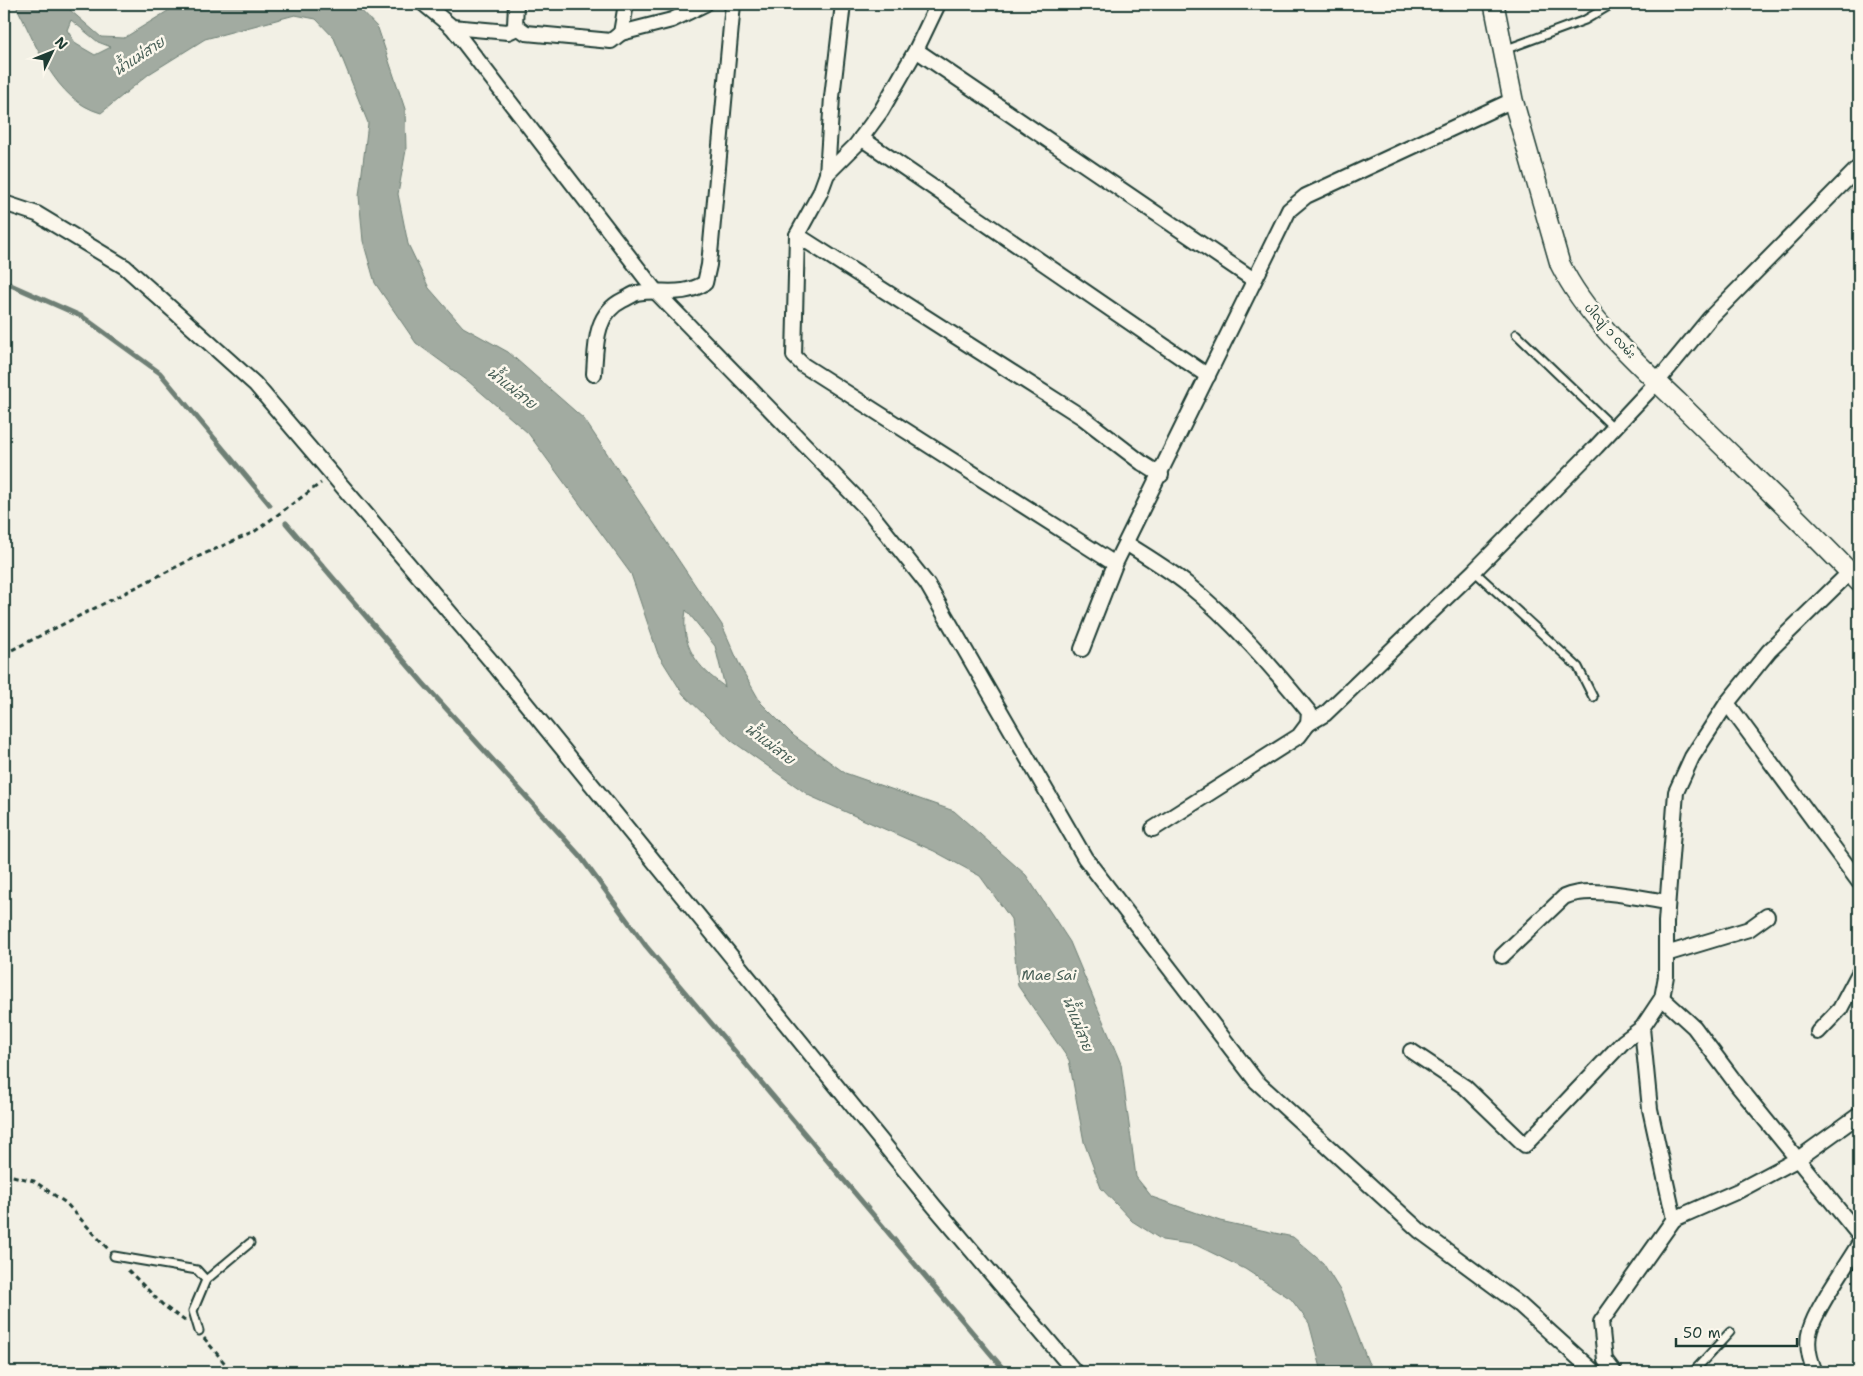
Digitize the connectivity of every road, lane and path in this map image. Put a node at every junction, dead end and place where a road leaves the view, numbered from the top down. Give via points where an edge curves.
1 (424, 4) edge
2 (516, 4) edge
3 (626, 4) edge
4 (705, 4) edge
5 (733, 4) edge
6 (843, 4) edge
7 (938, 4) edge
8 (1494, 4) edge
9 (1610, 4) edge
10 (452, 27) junction
11 (517, 28) junction
12 (621, 33) junction
13 (916, 50) junction
14 (1503, 50) junction
15 (1513, 100) junction
16 (861, 138) junction
17 (1859, 167) edge
18 (827, 174) junction
19 (4, 203) edge
20 (797, 235) junction
21 (1254, 280) junction
22 (657, 293) junction
23 (1516, 334) dead end
24 (594, 374) dead end
25 (1208, 376) junction
26 (1656, 382) junction
27 (1614, 428) junction
28 (332, 474) junction
29 (1161, 474) junction
30 (1126, 543) junction
31 (1115, 564) junction
32 (1474, 571) junction
33 (1855, 577) edge
34 (1082, 649) dead end
35 (4, 654) edge
36 (1592, 696) dead end
37 (1727, 703) junction
38 (1308, 724) junction
39 (1152, 828) dead end
40 (1859, 882) edge
41 (1667, 902) junction
42 (1767, 916) dead end
43 (1666, 954) junction
44 (1502, 956) dead end
45 (1859, 973) edge
46 (1662, 998) junction
47 (1642, 1028) junction
48 (1818, 1032) dead end
49 (1411, 1051) dead end
50 (1859, 1115) edge
51 (1798, 1160) junction
52 (4, 1174) edge
53 (1674, 1219) junction
54 (1859, 1235) edge
55 (250, 1243) dead end
56 (1859, 1244) edge
57 (114, 1256) junction
58 (206, 1280) junction
59 (199, 1331) junction
60 (1730, 1332) dead end
61 (232, 1372) edge
62 (1075, 1372) edge
63 (1594, 1372) edge
64 (1614, 1372) edge
65 (1692, 1372) edge
66 (1815, 1372) edge

1 - 10 street
2 - 11 street via 514,20
3 - 12 street
4 - 12 street via 672,20
5 - 22 street via 705,283 681,292
6 - 18 street
7 - 13 street
8 - 14 street, ပါလျံ ၁ လမ်း
9 - 14 lane via 1585,20
10 - 11 street via 508,32
10 - 22 street
11 - 12 street via 526,33 611,41
13 - 16 street via 881,111
13 - 21 street
14 - 15 street, ပါလျံ ၁ လမ်း
15 - 21 street via 1306,196 1283,219
15 - 26 street, ပါလျံ ၁ လမ်း via 1560,264 1572,288
16 - 18 street
16 - 25 street
17 - 26 street via 1710,318
18 - 20 street
19 - 28 street via 37,214 125,267 255,384
20 - 29 street via 1082,417
20 - 31 street via 794,356 803,365
21 - 25 street
22 - 24 street via 637,293 606,313 597,332
22 - 63 street via 869,511 928,584 1085,858 1256,1081 1420,1231 1520,1305
23 - 27 lane
25 - 29 street
26 - 27 street
26 - 33 street, ပါလျံ ၁ လမ်း
27 - 32 street
28 - 35 path via 254,532 188,561
28 - 62 street via 503,676 934,1206
29 - 30 street
30 - 31 street
30 - 38 street via 1186,583 1218,612 1309,712
31 - 34 street
32 - 36 lane via 1578,667
32 - 38 street via 1325,714
33 - 37 street via 1770,651
37 - 40 street
37 - 41 street via 1692,757 1676,792
38 - 39 street via 1299,736
41 - 43 street
41 - 44 street via 1573,892
42 - 43 street via 1749,929
43 - 46 street
45 - 48 street via 1840,1009
46 - 47 street
46 - 51 street via 1694,1027
47 - 49 street via 1623,1042 1525,1145 1465,1087
47 - 53 street via 1650,1109
50 - 51 street
51 - 53 street
51 - 54 street
52 - 57 path via 34,1181 66,1203
53 - 64 street via 1601,1322 1605,1360
55 - 58 lane
56 - 66 street via 1809,1331 1809,1358
57 - 58 lane via 198,1270
57 - 59 path via 164,1306
58 - 59 lane via 193,1311
59 - 61 path
60 - 65 lane

